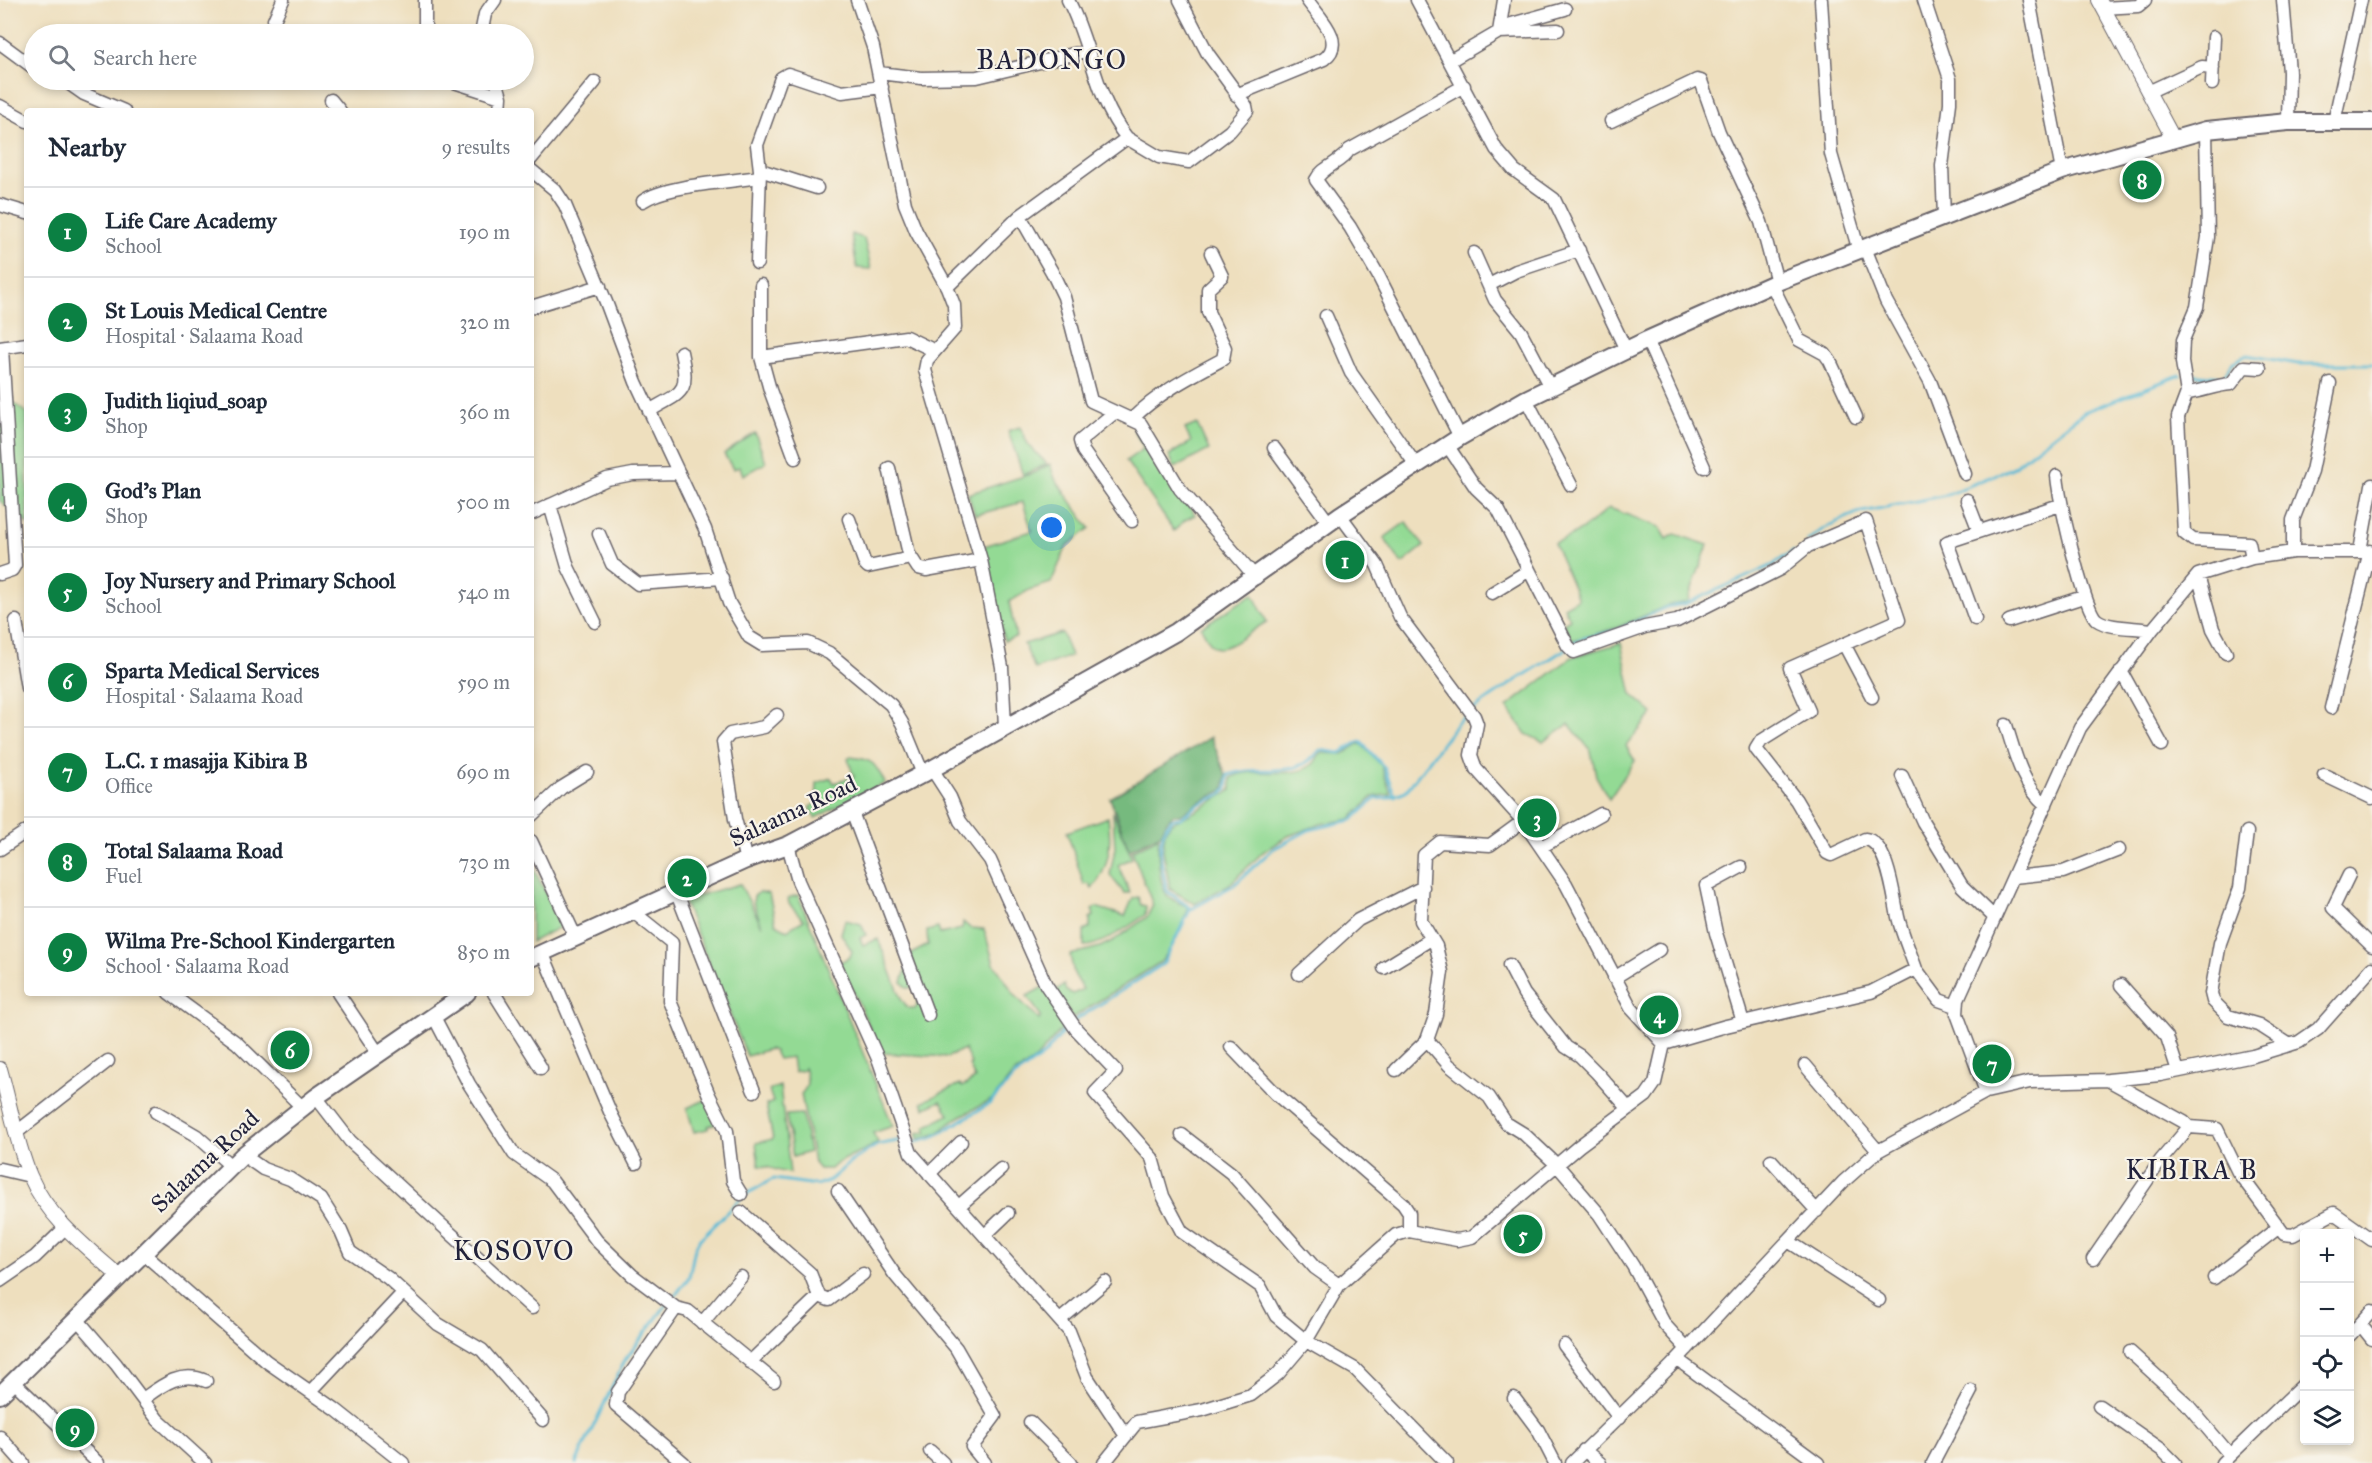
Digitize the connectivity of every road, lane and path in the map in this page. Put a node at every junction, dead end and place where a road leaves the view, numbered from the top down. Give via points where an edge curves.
1 (283, 0) edge
2 (425, 0) edge
3 (495, 0) edge
4 (857, 0) edge
5 (1068, 0) edge
6 (1180, 0) edge
7 (1307, 0) edge
8 (1417, 0) edge
9 (1504, 0) edge
10 (1821, 0) edge
11 (1924, 0) edge
12 (2028, 0) edge
13 (2145, 0) edge
14 (2283, 0) edge
15 (2361, 0) edge
16 (2101, 4) edge
17 (1564, 9) dead end
18 (274, 20) dead end
19 (426, 24) edge
20 (483, 24) edge
21 (1500, 30) junction
22 (1558, 30) dead end
23 (2214, 37) dead end
24 (0, 43) edge
25 (1086, 51) junction
26 (1451, 60) junction
27 (24, 61) edge
28 (2213, 68) junction
29 (879, 73) junction
30 (595, 82) dead end
31 (2212, 84) dead end
32 (1464, 86) junction
33 (882, 87) junction
34 (78, 90) edge
35 (479, 90) edge
36 (499, 90) edge
37 (2148, 92) junction
38 (1236, 95) junction
39 (501, 97) junction
40 (331, 100) dead end
41 (0, 106) edge
42 (117, 108) edge
43 (338, 108) edge
44 (500, 108) edge
45 (24, 119) edge
46 (1611, 121) dead end
47 (2288, 122) junction
48 (2334, 122) junction
49 (2372, 122) edge
50 (2206, 130) junction
51 (1126, 138) junction
52 (2173, 138) junction
53 (534, 155) edge
54 (2062, 171) junction
55 (534, 172) edge
56 (759, 173) junction
57 (817, 188) dead end
58 (643, 201) dead end
59 (0, 205) edge
60 (24, 212) edge
61 (1020, 216) junction
62 (1944, 216) junction
63 (1862, 249) junction
64 (1579, 250) junction
65 (1211, 253) dead end
66 (1474, 253) dead end
67 (757, 263) dead end
68 (1775, 284) junction
69 (761, 285) dead end
70 (1489, 285) junction
71 (600, 286) junction
72 (947, 287) junction
73 (534, 306) edge
74 (1326, 316) dead end
75 (1647, 340) junction
76 (24, 344) edge
77 (1, 348) edge
78 (1626, 350) junction
79 (935, 351) junction
80 (681, 352) dead end
81 (761, 357) junction
82 (2260, 368) dead end
83 (2330, 383) dead end
84 (1550, 387) junction
85 (2187, 393) junction
86 (1526, 399) junction
87 (649, 411) junction
88 (1114, 413) junction
89 (1856, 417) dead end
90 (1132, 419) junction
91 (1454, 441) junction
92 (5, 443) edge
93 (1274, 448) dead end
94 (795, 458) dead end
95 (1416, 465) junction
96 (1704, 467) dead end
97 (890, 468) dead end
98 (679, 473) junction
99 (1965, 474) dead end
100 (2057, 476) dead end
101 (1572, 485) dead end
102 (2372, 485) edge
103 (1967, 500) dead end
104 (550, 505) junction
105 (2060, 505) junction
106 (534, 513) edge
107 (849, 519) dead end
108 (1335, 519) junction
109 (1132, 521) dead end
110 (1979, 531) junction
111 (599, 534) dead end
112 (2367, 551) edge
113 (2293, 552) junction
114 (911, 558) junction
115 (2252, 558) junction
116 (981, 560) junction
117 (1528, 571) junction
118 (0, 574) edge
119 (2198, 575) junction
120 (722, 578) junction
121 (1256, 578) junction
122 (1492, 593) dead end
123 (2083, 597) junction
124 (1975, 619) dead end
125 (16, 621) dead end
126 (2009, 621) dead end
127 (595, 622) dead end
128 (2152, 630) junction
129 (1844, 644) junction
130 (2226, 653) dead end
131 (24, 670) edge
132 (2121, 671) junction
133 (1872, 697) dead end
134 (2331, 708) dead end
135 (777, 715) dead end
136 (2006, 725) dead end
137 (1005, 727) junction
138 (2162, 745) dead end
139 (928, 771) junction
140 (587, 772) dead end
141 (1902, 776) dead end
142 (2324, 776) dead end
143 (2372, 798) edge
144 (2046, 805) junction
145 (852, 812) junction
146 (534, 813) edge
147 (1601, 814) dead end
148 (1523, 821) junction
149 (2247, 832) dead end
150 (23, 834) edge
151 (788, 845) junction
152 (534, 847) edge
153 (1541, 847) junction
154 (0, 849) edge
155 (2119, 850) dead end
156 (746, 860) junction
157 (1741, 867) dead end
158 (2349, 875) dead end
159 (2013, 877) junction
160 (1423, 887) junction
161 (676, 891) junction
162 (632, 911) junction
163 (1994, 917) junction
164 (575, 936) junction
165 (1431, 939) junction
166 (2372, 946) edge
167 (1659, 950) dead end
168 (536, 955) edge
169 (1509, 965) dead end
170 (1384, 968) dead end
171 (2372, 968) edge
172 (1916, 969) junction
173 (1299, 974) dead end
174 (1614, 978) junction
175 (2121, 985) dead end
176 (173, 996) edge
177 (340, 996) edge
178 (462, 996) edge
179 (496, 996) edge
180 (1956, 1006) junction
181 (432, 1015) junction
182 (928, 1015) dead end
183 (1743, 1022) junction
184 (1427, 1040) junction
185 (1664, 1044) junction
186 (2290, 1045) junction
187 (1231, 1047) dead end
188 (378, 1053) junction
189 (108, 1061) dead end
190 (1805, 1065) dead end
191 (542, 1068) dead end
192 (0, 1069) edge
193 (1396, 1070) dead end
194 (2178, 1071) junction
195 (2108, 1080) junction
196 (754, 1091) dead end
197 (1986, 1092) junction
198 (316, 1097) junction
199 (302, 1107) junction
200 (1628, 1108) junction
201 (156, 1112) dead end
202 (2188, 1127) junction
203 (17, 1131) junction
204 (1182, 1135) dead end
205 (961, 1142) dead end
206 (1878, 1151) junction
207 (237, 1160) junction
208 (1771, 1160) dead end
209 (636, 1163) dead end
210 (1557, 1165) junction
211 (0, 1169) edge
212 (1001, 1169) dead end
213 (929, 1174) junction
214 (30, 1176) junction
215 (838, 1191) dead end
216 (741, 1194) dead end
217 (959, 1206) junction
218 (1817, 1210) junction
219 (741, 1212) dead end
220 (1008, 1213) dead end
221 (2280, 1227) junction
222 (65, 1228) junction
223 (1409, 1231) junction
224 (985, 1235) junction
225 (2372, 1240) edge
226 (1788, 1241) junction
227 (143, 1253) junction
228 (2093, 1259) dead end
229 (863, 1274) dead end
230 (119, 1276) junction
231 (741, 1277) dead end
232 (2214, 1278) dead end
233 (0, 1281) edge
234 (1105, 1282) dead end
235 (1339, 1285) junction
236 (402, 1294) junction
237 (819, 1296) junction
238 (1879, 1300) dead end
239 (669, 1303) junction
240 (532, 1308) dead end
241 (2372, 1311) edge
242 (76, 1318) junction
243 (1060, 1320) junction
244 (702, 1323) junction
245 (2360, 1324) junction
246 (2354, 1330) edge
247 (2372, 1339) edge
248 (1306, 1341) junction
249 (1564, 1345) dead end
250 (1687, 1349) junction
251 (2130, 1353) dead end
252 (1678, 1360) junction
253 (750, 1362) junction
254 (13, 1381) junction
255 (207, 1381) dead end
256 (774, 1381) dead end
257 (2300, 1388) edge
258 (1971, 1390) dead end
259 (311, 1391) junction
260 (0, 1395) edge
261 (1514, 1398) dead end
262 (142, 1399) junction
263 (2099, 1406) dead end
264 (1619, 1418) junction
265 (543, 1420) dead end
266 (1030, 1422) dead end
267 (1126, 1436) junction
268 (0, 1437) edge
269 (930, 1450) dead end
270 (1584, 1450) junction
271 (2226, 1459) edge
272 (23, 1463) edge
273 (98, 1463) edge
274 (205, 1463) edge
275 (403, 1463) edge
276 (684, 1463) edge
277 (943, 1463) edge
278 (985, 1463) edge
279 (1071, 1463) edge
280 (1104, 1463) edge
281 (1447, 1463) edge
282 (1555, 1463) edge
283 (1572, 1463) edge
284 (1600, 1463) edge
285 (1818, 1463) edge
286 (1933, 1463) edge
287 (2175, 1463) edge

1 - 18 street
2 - 19 street
3 - 20 street
4 - 29 street
5 - 25 street
6 - 38 street via 1208,54
7 - 38 street via 1331,34 1335,43 1332,53
8 - 26 street
9 - 21 street
10 - 63 street via 1831,154
11 - 62 street via 1950,79 1942,166
12 - 54 street
13 - 16 street via 2138,6
14 - 47 street via 2289,72
15 - 48 street
16 - 37 street
17 - 21 street
21 - 22 street
21 - 26 street
23 - 28 street
24 - 27 street
25 - 29 street via 976,77 921,78
25 - 51 street via 1102,97
26 - 32 street
28 - 31 street
28 - 37 street via 2202,67
29 - 33 street
30 - 53 street
32 - 64 street via 1501,156 1554,199
32 - 91 street via 1348,150 1316,180 1378,275
33 - 56 street via 842,92 785,74 757,145
33 - 72 street via 904,204
34 - 42 street
35 - 39 street
36 - 39 street
37 - 52 street
38 - 51 street via 1246,106 1244,116 1189,162 1159,157
39 - 44 street
40 - 43 street
41 - 45 street
46 - 68 street via 1701,81 1719,132 1761,222
47 - 48 main road, Salaama Road
47 - 50 main road, Salaama Road
48 - 49 main road, Salaama Road
50 - 52 main road, Salaama Road
50 - 85 street via 2208,237 2197,307 2183,340
51 - 61 street
52 - 54 main road, Salaama Road
54 - 62 main road, Salaama Road
55 - 71 street via 555,190 565,205
56 - 57 street
56 - 58 street
56 - 67 street
59 - 60 street
61 - 72 street
61 - 88 street via 1064,297 1088,395 1095,405
62 - 63 main road, Salaama Road
63 - 68 main road, Salaama Road
63 - 99 street via 1930,381
64 - 70 street via 1516,271
64 - 78 street
65 - 90 street via 1222,276 1208,289 1208,312 1225,348 1223,359 1182,381
66 - 70 street
68 - 75 main road, Salaama Road
68 - 89 street via 1799,340 1825,354
69 - 81 street
70 - 84 street via 1495,300 1521,332
71 - 73 street
71 - 87 street
72 - 79 street via 956,320 950,335
74 - 95 street via 1351,373
75 - 78 main road, Salaama Road
75 - 96 street
76 - 77 street
77 - 92 street
78 - 84 main road, Salaama Road
79 - 81 street via 906,337
79 - 116 street via 924,370 926,381 942,422
80 - 87 street via 684,388
81 - 94 street
82 - 85 street via 2244,367 2231,384
83 - 113 street via 2312,471 2293,520
84 - 86 main road, Salaama Road
85 - 115 street via 2178,417 2184,533 2193,540 2249,543
86 - 91 main road, Salaama Road
86 - 101 street
87 - 98 street
88 - 90 street
88 - 109 street via 1080,441 1083,452
90 - 121 street via 1143,427 1180,489
91 - 95 main road, Salaama Road
91 - 117 street via 1476,488 1498,509
92 - 118 street via 15,565
93 - 108 street
95 - 108 main road, Salaama Road
97 - 114 street
98 - 104 street via 619,476
98 - 120 street
100 - 105 street
102 - 112 street
103 - 110 street
104 - 106 street
104 - 127 street via 568,567
105 - 110 street
105 - 123 street via 2069,528
107 - 114 street via 868,567
108 - 121 main road, Salaama Road
108 - 148 street via 1377,565 1400,617 1471,713 1477,724 1471,755 1476,769
110 - 124 street via 1947,542
111 - 120 street via 612,564 638,584
112 - 113 street
112 - 134 street
113 - 115 street
114 - 116 street via 918,568 926,570
115 - 119 street
116 - 137 street via 1002,667
117 - 122 street
117 - 129 street via 1568,646 1577,653 1645,627 1677,621 1780,569 1808,546 1866,521 1900,615 1897,622
119 - 128 street
119 - 130 street via 2213,629
120 - 139 street via 729,603 755,643 819,647 891,705
121 - 137 main road, Salaama Road via 1176,632
123 - 126 street
123 - 128 street via 2092,616 2099,621
125 - 131 street
128 - 132 street
129 - 133 street
129 - 172 street via 1790,668 1809,711 1761,741 1756,749 1796,800 1827,853 1832,855 1865,839 1872,842 1891,875 1898,916
132 - 138 street
132 - 144 street via 2080,728
135 - 156 street via 764,727 730,734 723,742
136 - 144 street via 2019,765 2034,795
137 - 139 main road, Salaama Road
139 - 145 main road, Salaama Road
139 - 248 street via 950,797 960,821 990,860 1040,974 1076,1029 1116,1071 1095,1093 1152,1158 1163,1196 1182,1232 1260,1286 1276,1316
140 - 146 street via 561,788
141 - 163 street via 1923,822 1962,886
142 - 143 street
144 - 159 street
145 - 151 main road, Salaama Road
145 - 182 street
147 - 153 street
148 - 153 street
148 - 160 street via 1490,845 1440,842 1431,847 1423,858
149 - 186 street via 2240,888 2220,943 2211,993 2213,1001 2228,1016 2259,1025
150 - 154 street
151 - 156 main road, Salaama Road
151 - 213 street via 798,881 879,1061 911,1153
152 - 164 street
153 - 174 street via 1566,884
155 - 159 street via 2063,872
156 - 161 main road, Salaama Road
157 - 183 street via 1706,886
158 - 166 street via 2333,908
159 - 163 street
160 - 165 street via 1421,921
160 - 173 street via 1358,920
161 - 162 main road, Salaama Road
161 - 196 street
162 - 164 main road, Salaama Road
162 - 216 street via 672,943 670,1001 727,1131 733,1181
163 - 180 street
164 - 168 main road, Salaama Road
165 - 170 street
165 - 184 street via 1442,972 1436,1014
167 - 174 street
168 - 209 street
169 - 200 street via 1524,994 1566,1047 1597,1072
171 - 186 street via 2318,1029
172 - 180 street via 1939,1000
172 - 183 street via 1871,992
174 - 185 street via 1631,1008
175 - 194 street via 2159,1026
176 - 199 street via 237,1043
177 - 188 street
178 - 181 main road, Salaama Road
179 - 191 street
180 - 197 street
181 - 188 main road, Salaama Road
181 - 239 street via 469,1084 514,1154 545,1174 597,1241
183 - 185 street
184 - 193 street
184 - 210 street via 1449,1065 1489,1097 1506,1123
185 - 200 street via 1654,1083 1646,1096
186 - 194 street
187 - 223 street via 1276,1094 1403,1204 1409,1213
188 - 198 main road, Salaama Road
189 - 203 street
190 - 206 street
192 - 203 street
194 - 195 street
195 - 197 street via 2030,1082
195 - 202 street
197 - 206 street
198 - 199 main road, Salaama Road
198 - 240 street via 350,1141
199 - 207 main road, Salaama Road
200 - 210 street
201 - 207 street
202 - 221 street via 2217,1129 2238,1172
202 - 228 street
203 - 214 street
204 - 235 street via 1223,1165 1316,1268
205 - 213 street
206 - 218 street
207 - 227 main road, Salaama Road
207 - 236 street via 290,1179 321,1199 350,1252 392,1281
208 - 218 street
210 - 223 street via 1472,1237 1457,1240
210 - 250 street via 1606,1224 1650,1302
211 - 214 street
212 - 217 street
213 - 217 street
214 - 222 street
215 - 278 street via 895,1275 956,1348 995,1416 972,1447
217 - 224 street
218 - 226 street
219 - 237 street via 810,1273
220 - 224 street
221 - 225 street via 2284,1234 2294,1235 2334,1213
221 - 232 street
222 - 230 street
222 - 233 street via 35,1257
223 - 235 street via 1396,1235
224 - 243 street
226 - 238 street
226 - 250 street
227 - 230 main road, Salaama Road
227 - 259 street via 266,1361
229 - 237 street via 829,1299
230 - 242 main road, Salaama Road
231 - 244 street
234 - 243 street
235 - 248 street
236 - 259 street
236 - 265 street via 438,1324 482,1350
237 - 253 street
239 - 244 street via 688,1311
239 - 276 street via 618,1392 616,1405
241 - 245 street
242 - 254 main road, Salaama Road
242 - 262 street
243 - 267 street via 1087,1377
244 - 253 street
245 - 246 street
245 - 247 street
248 - 267 street via 1278,1374 1251,1395 1202,1410 1146,1419 1137,1422
248 - 281 street via 1355,1369
249 - 264 street
250 - 252 street
251 - 271 street via 2186,1403
252 - 264 street
252 - 285 street
253 - 256 street
254 - 260 main road, Salaama Road
254 - 273 street
255 - 262 street via 190,1377 172,1379
257 - 271 street
258 - 286 street
259 - 275 street
261 - 282 street via 1538,1430
262 - 274 street via 158,1420
263 - 287 street
264 - 270 street
266 - 279 street
267 - 280 street
268 - 272 street
269 - 277 street
270 - 283 street
270 - 284 street

